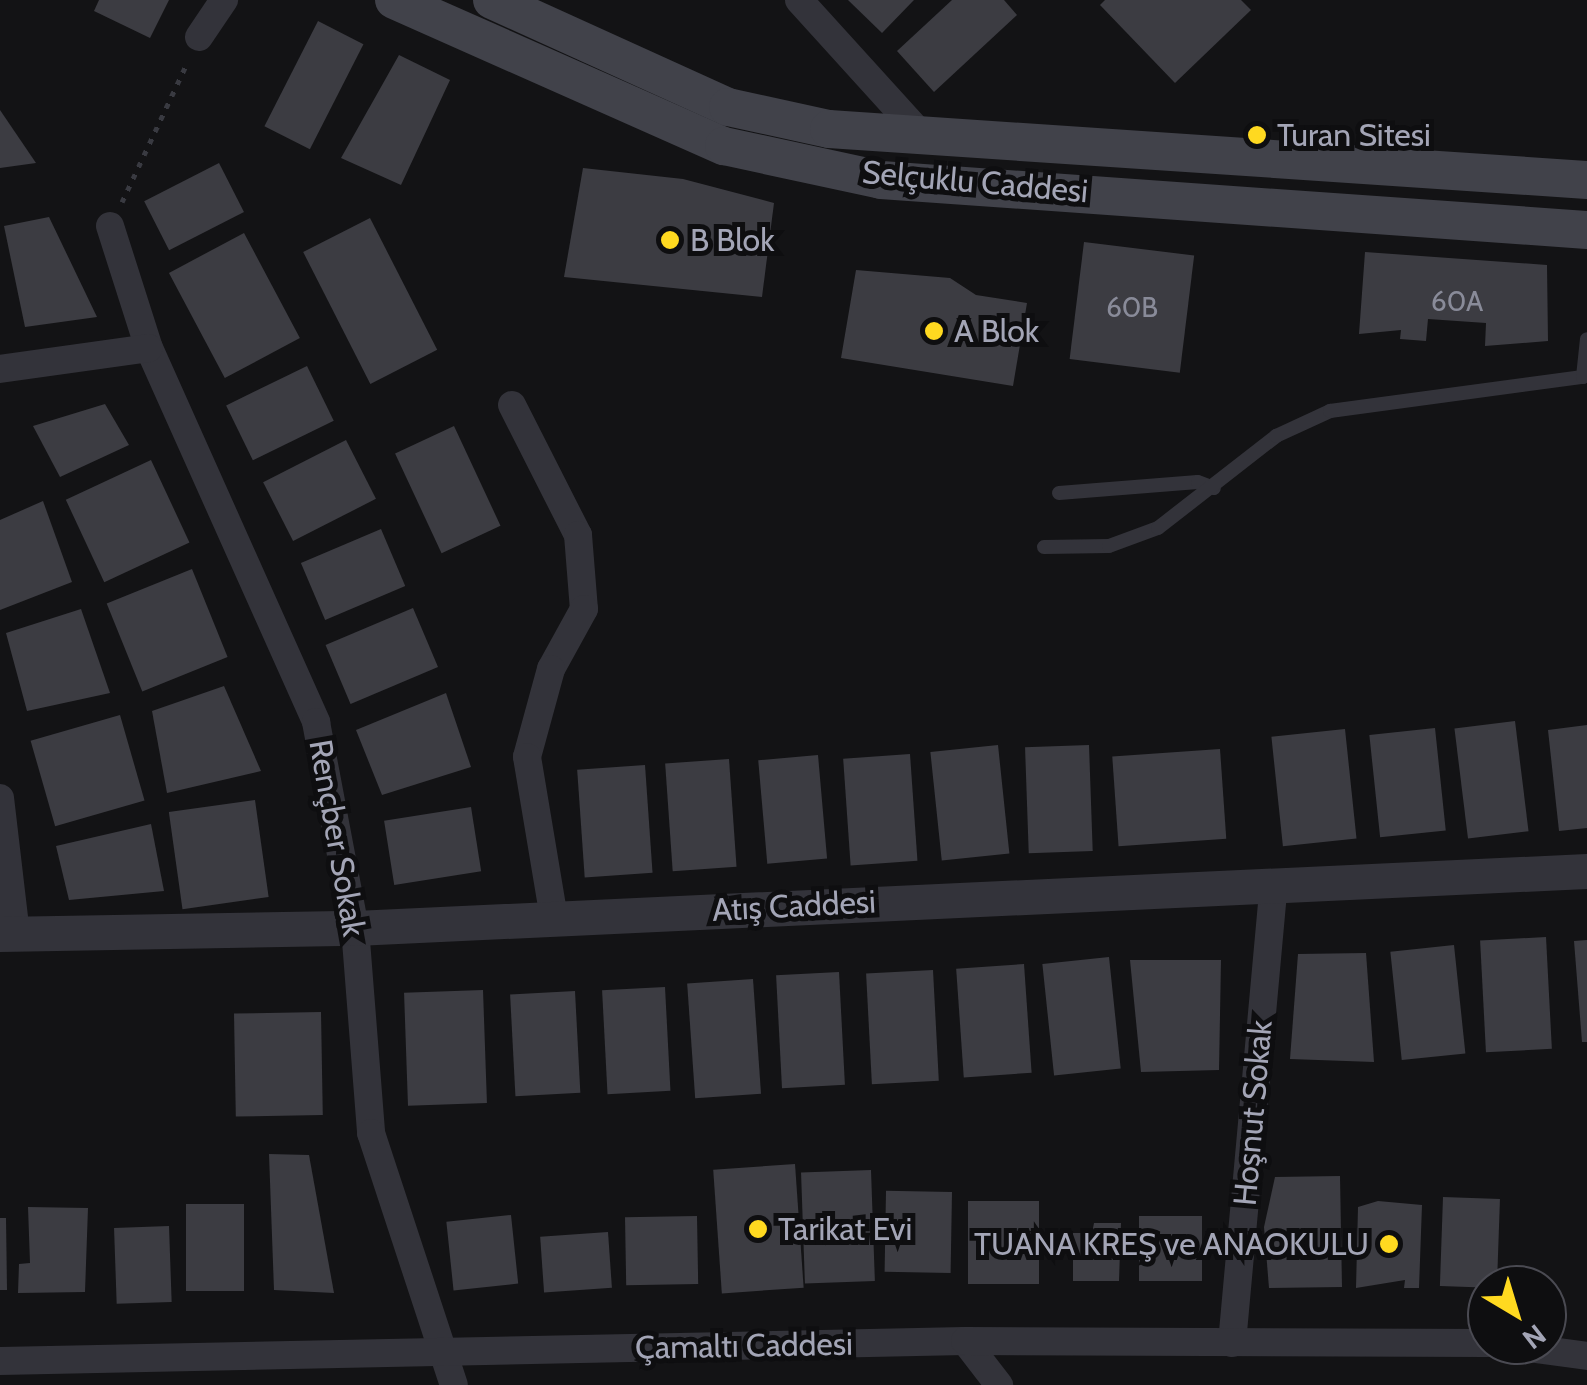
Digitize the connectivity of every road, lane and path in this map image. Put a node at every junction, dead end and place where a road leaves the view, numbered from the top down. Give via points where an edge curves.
1 (224, 0) edge
2 (394, 0) edge
3 (492, 0) edge
4 (799, 0) edge
5 (199, 37) joint
6 (925, 139) junction
7 (1587, 180) edge
8 (110, 226) joint
9 (1587, 230) edge
10 (1587, 339) edge
11 (149, 348) junction
12 (0, 369) edge
13 (512, 405) dead end
14 (1214, 488) junction
15 (1059, 493) dead end
16 (1044, 546) dead end
17 (0, 798) edge
18 (1587, 871) edge
19 (1274, 884) junction
20 (554, 918) junction
21 (355, 928) junction
22 (8, 934) edge
23 (965, 1340) junction
24 (1232, 1343) junction
25 (1467, 1343) edge
26 (438, 1353) junction
27 (0, 1362) edge
28 (454, 1385) edge
29 (999, 1385) edge

1 - 5 street
2 - 9 main road, Selçuklu Caddesi via 724,146 881,180
3 - 6 main road, Selçuklu Caddesi via 728,106
4 - 6 street
5 - 8 path
6 - 7 main road, Selçuklu Caddesi
8 - 11 street, Rençber Sokak
10 - 14 lane via 1583,377 1330,411 1276,436
11 - 12 street
11 - 21 street, Rençber Sokak via 316,722
13 - 20 street via 578,535 584,609 551,669 527,757
14 - 15 lane via 1189,482
14 - 16 lane via 1134,538
17 - 22 street
18 - 19 street, Atış Caddesi
19 - 20 street, Atış Caddesi
19 - 24 street, Hoşnut Sokak
20 - 21 street, Atış Caddesi
21 - 22 street, Atış Caddesi
21 - 26 street, Rençber Sokak via 371,1133
23 - 24 street, Çamaltı Caddesi
23 - 26 street, Çamaltı Caddesi
23 - 29 street
24 - 25 street, Çamaltı Caddesi
26 - 27 street, Çamaltı Caddesi
26 - 28 street, Rençber Sokak

